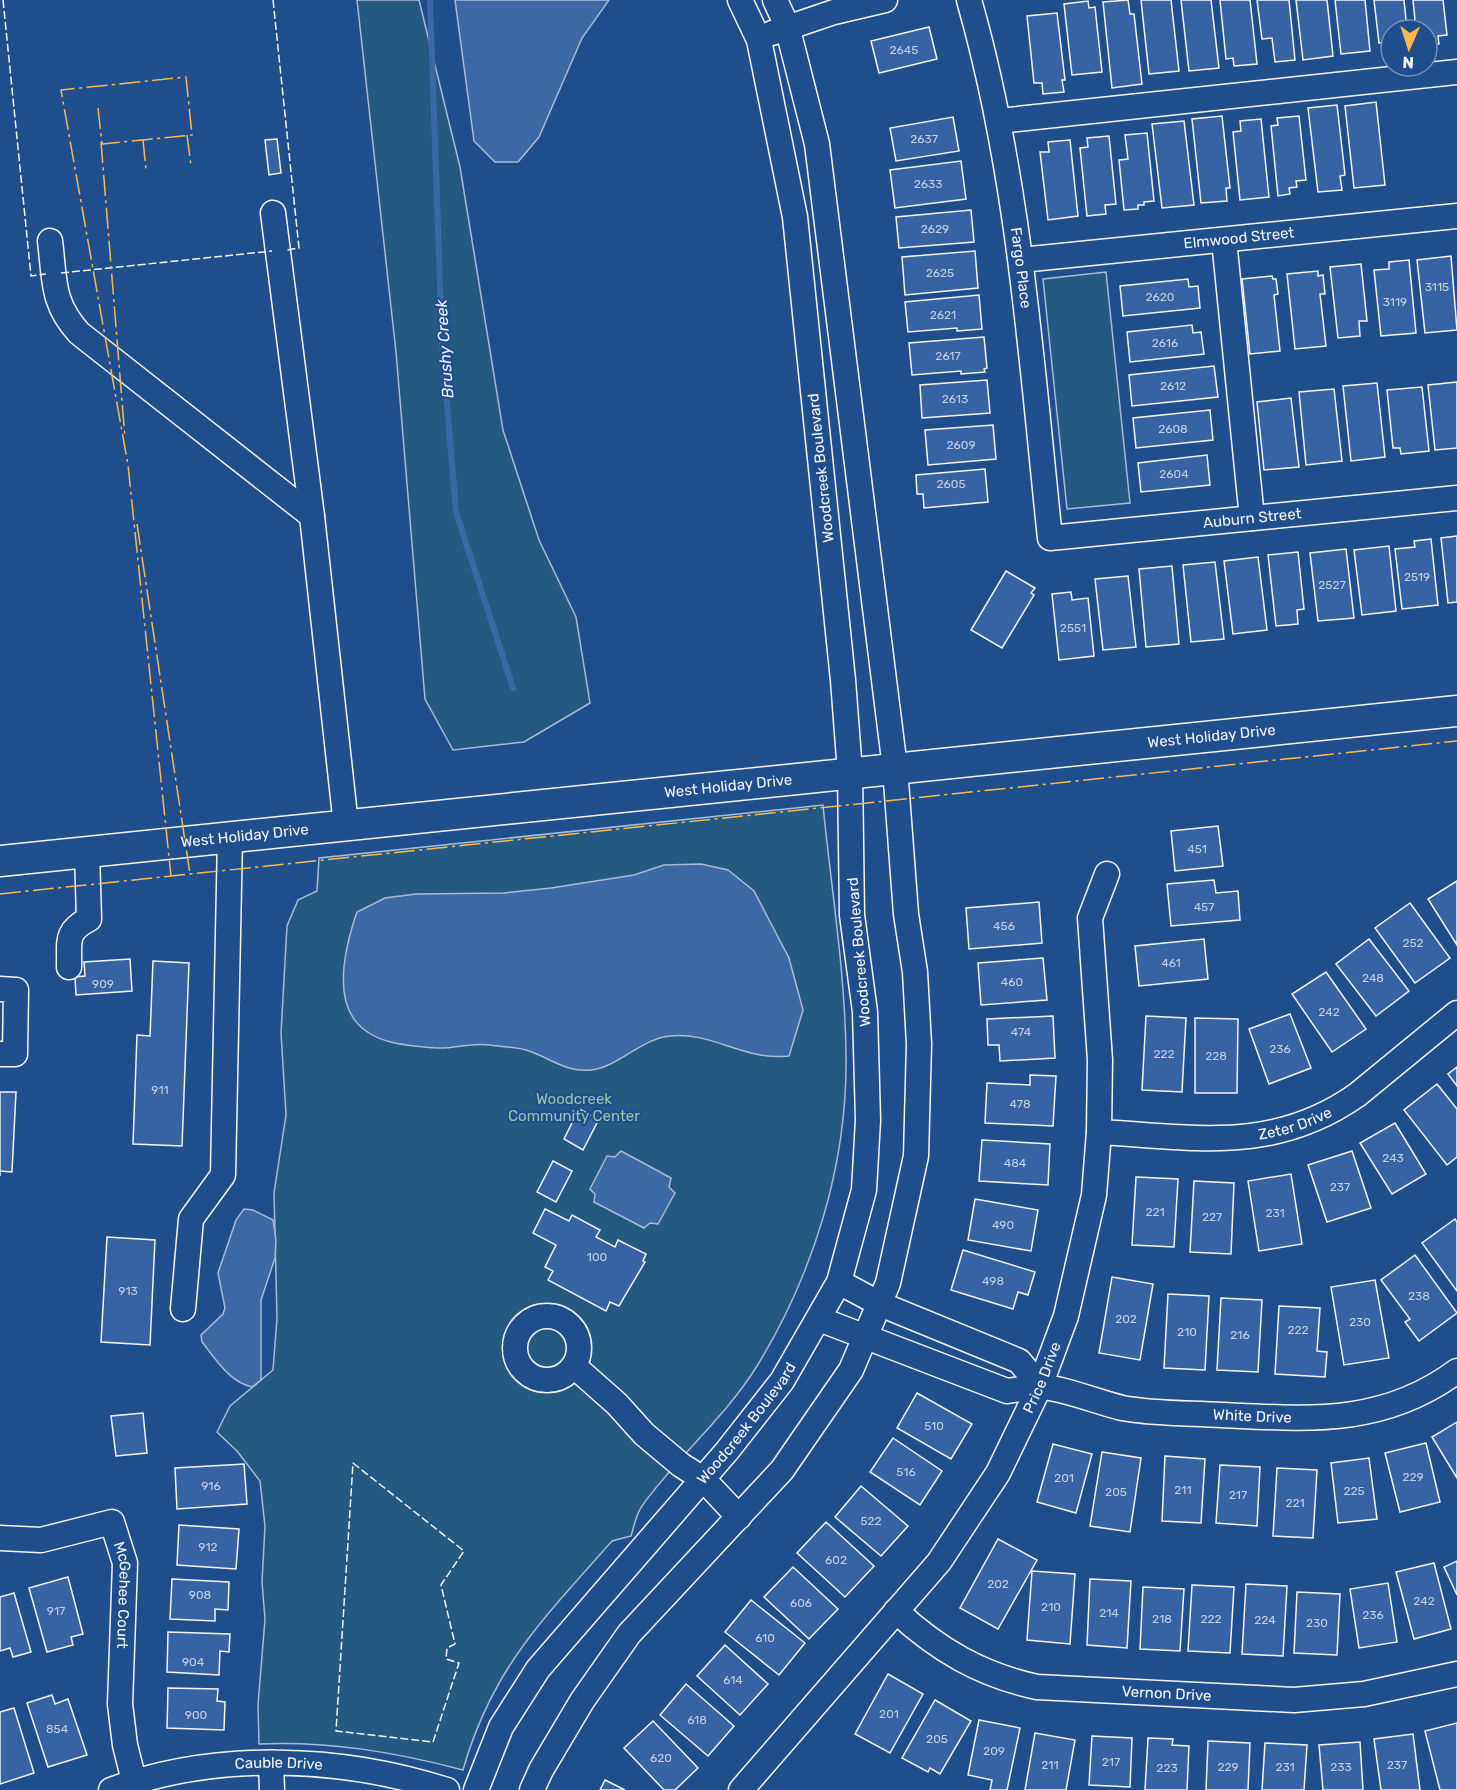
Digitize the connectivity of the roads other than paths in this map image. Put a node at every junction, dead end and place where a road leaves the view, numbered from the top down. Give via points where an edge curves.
1 (740, 0) edge
2 (775, 0) edge
3 (885, 0) edge
4 (969, 0) edge
5 (788, 27) junction
6 (759, 40) junction
7 (1457, 72) edge
8 (999, 122) junction
9 (273, 213) dead end
10 (1457, 216) edge
11 (1224, 240) junction
12 (50, 241) dead end
13 (1021, 260) junction
14 (1457, 498) edge
15 (312, 516) junction
16 (1252, 518) junction
17 (1050, 538) joint
18 (1457, 711) edge
19 (895, 768) junction
20 (850, 772) junction
21 (346, 825) junction
22 (230, 837) junction
23 (87, 852) junction
24 (0, 861) edge
25 (1107, 874) dead end
26 (69, 967) dead end
27 (0, 989) edge
28 (1457, 1013) edge
29 (0, 1054) edge
30 (1099, 1132) junction
31 (839, 1282) junction
32 (880, 1304) junction
33 (183, 1310) dead end
34 (819, 1319) junction
35 (866, 1337) junction
36 (574, 1366) dead end
37 (1457, 1371) edge
38 (1040, 1386) junction
39 (703, 1479) junction
40 (739, 1517) junction
41 (0, 1538) edge
42 (896, 1611) junction
43 (1457, 1674) edge
44 (271, 1763) junction
45 (134, 1781) junction
46 (111, 1790) edge
47 (272, 1790) edge
48 (447, 1790) edge
49 (476, 1790) edge
50 (532, 1790) edge
51 (741, 1790) edge

1 - 6 street, Woodcreek Boulevard
2 - 5 street
3 - 5 street
4 - 8 street, Fargo Place
5 - 6 street
5 - 19 street via 817,144
6 - 20 street, Woodcreek Boulevard via 795,217
7 - 8 street
8 - 13 street, Fargo Place
9 - 15 street
10 - 11 street, Elmwood Street
11 - 13 street, Elmwood Street
11 - 16 street
12 - 15 street via 57,300 64,316 79,333
13 - 17 street, Fargo Place
14 - 16 street, Auburn Street
15 - 21 street
16 - 17 street, Auburn Street
18 - 19 main road, West Holiday Drive
19 - 20 main road, West Holiday Drive
19 - 32 street via 906,914 915,972 919,1100 916,1156
20 - 21 main road, West Holiday Drive
20 - 31 street, Woodcreek Boulevard via 852,915 865,1012 867,1120 864,1190
21 - 22 main road, West Holiday Drive
22 - 23 main road, West Holiday Drive
22 - 33 street via 223,1175 191,1219
23 - 24 main road, West Holiday Drive
23 - 26 street via 89,919 75,926 70,935
25 - 30 street, Price Drive via 1090,918 1100,1039
27 - 29 street via 16,990 15,1054
28 - 30 street, Zeter Drive via 1349,1101 1291,1129 1258,1137 1229,1138
30 - 38 street, Price Drive via 1094,1195 1081,1255 1066,1316
31 - 32 street
31 - 34 street, Woodcreek Boulevard
32 - 35 street
32 - 38 street via 1020,1361
34 - 35 street, White Drive
34 - 39 street, Woodcreek Boulevard via 782,1381
35 - 38 street, White Drive via 1007,1391
35 - 40 street via 851,1370 782,1470
36 - 39 street via 644,1434
37 - 38 street, White Drive via 1407,1401 1371,1412 1306,1419 1145,1411
38 - 42 street, Price Drive via 1014,1443 974,1513 939,1562
39 - 40 street
39 - 49 street, Woodcreek Boulevard via 538,1669 501,1727
40 - 50 street via 629,1634 582,1701
41 - 45 street, McGehee Court via 41,1540 112,1522 125,1563 120,1704
42 - 43 street, Vernon Drive via 923,1636 966,1664 1037,1688 1294,1700 1387,1690
42 - 51 street, Price Drive
44 - 45 street, Cauble Drive via 173,1772
44 - 47 street
44 - 48 street, Cauble Drive via 348,1767
45 - 46 street, Cauble Drive

